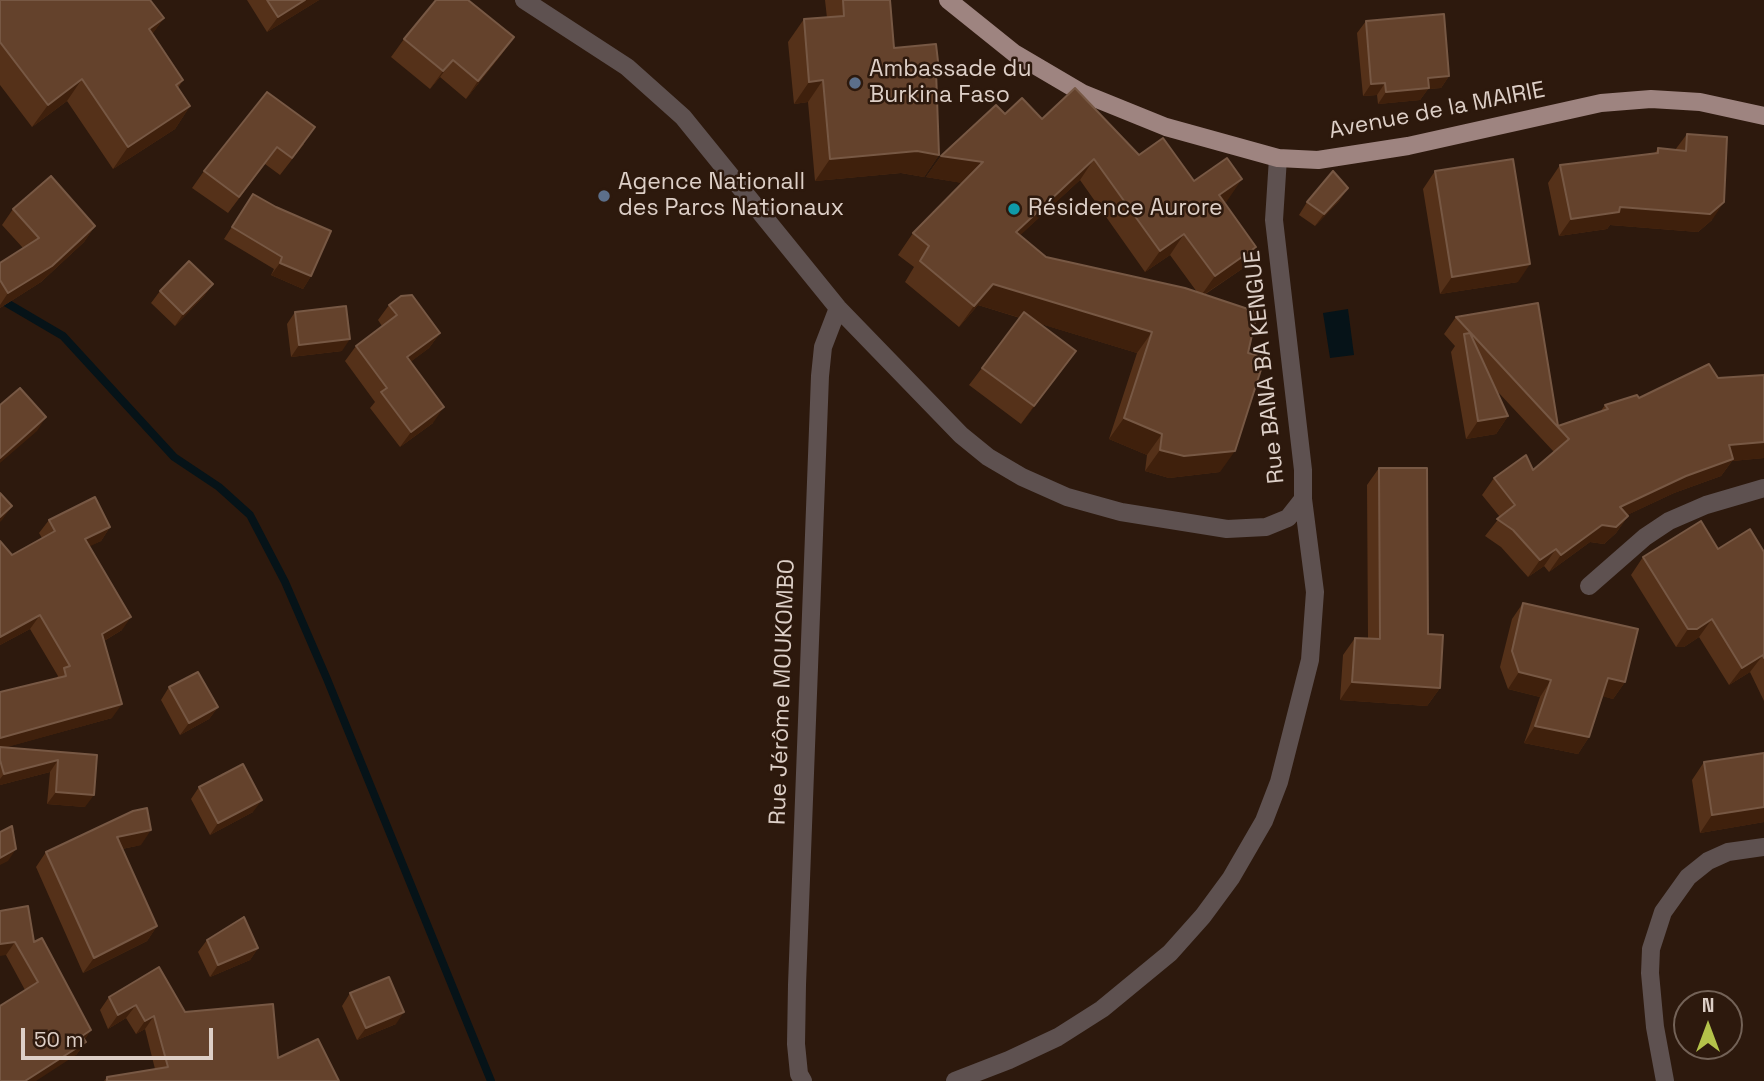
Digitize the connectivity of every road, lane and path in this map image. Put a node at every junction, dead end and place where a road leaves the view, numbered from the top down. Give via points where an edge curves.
1 (524, 0) edge
2 (947, 0) edge
3 (1764, 116) edge
4 (1278, 158) junction
5 (838, 308) junction
6 (1764, 488) edge
7 (1303, 499) junction
8 (1588, 586) dead end
9 (1764, 847) edge
10 (803, 1081) edge
11 (955, 1081) edge
12 (1665, 1081) edge

1 - 5 street, Rue BANA BA KENGUE via 627,67 683,117
2 - 4 main road, Avenue de la MAIRIE via 1014,54 1082,93 1166,127
3 - 4 main road, Avenue de la MAIRIE via 1700,102 1601,103 1408,146 1318,160
4 - 7 street, Rue BANA BA KENGUE via 1274,220
5 - 7 street, Rue BANA BA KENGUE via 961,435 988,457 1067,497 1121,512 1227,529 1266,527 1288,518
5 - 10 street, Rue Jérôme MOUKOMBO via 823,347 819,390 797,985 796,1044
6 - 8 street via 1706,505 1670,522
7 - 11 street via 1315,592 1310,660 1279,782 1264,821 1231,878 1170,953 1102,1009 1046,1042
9 - 12 street via 1728,852 1708,861 1688,877 1662,912 1651,948 1650,973

